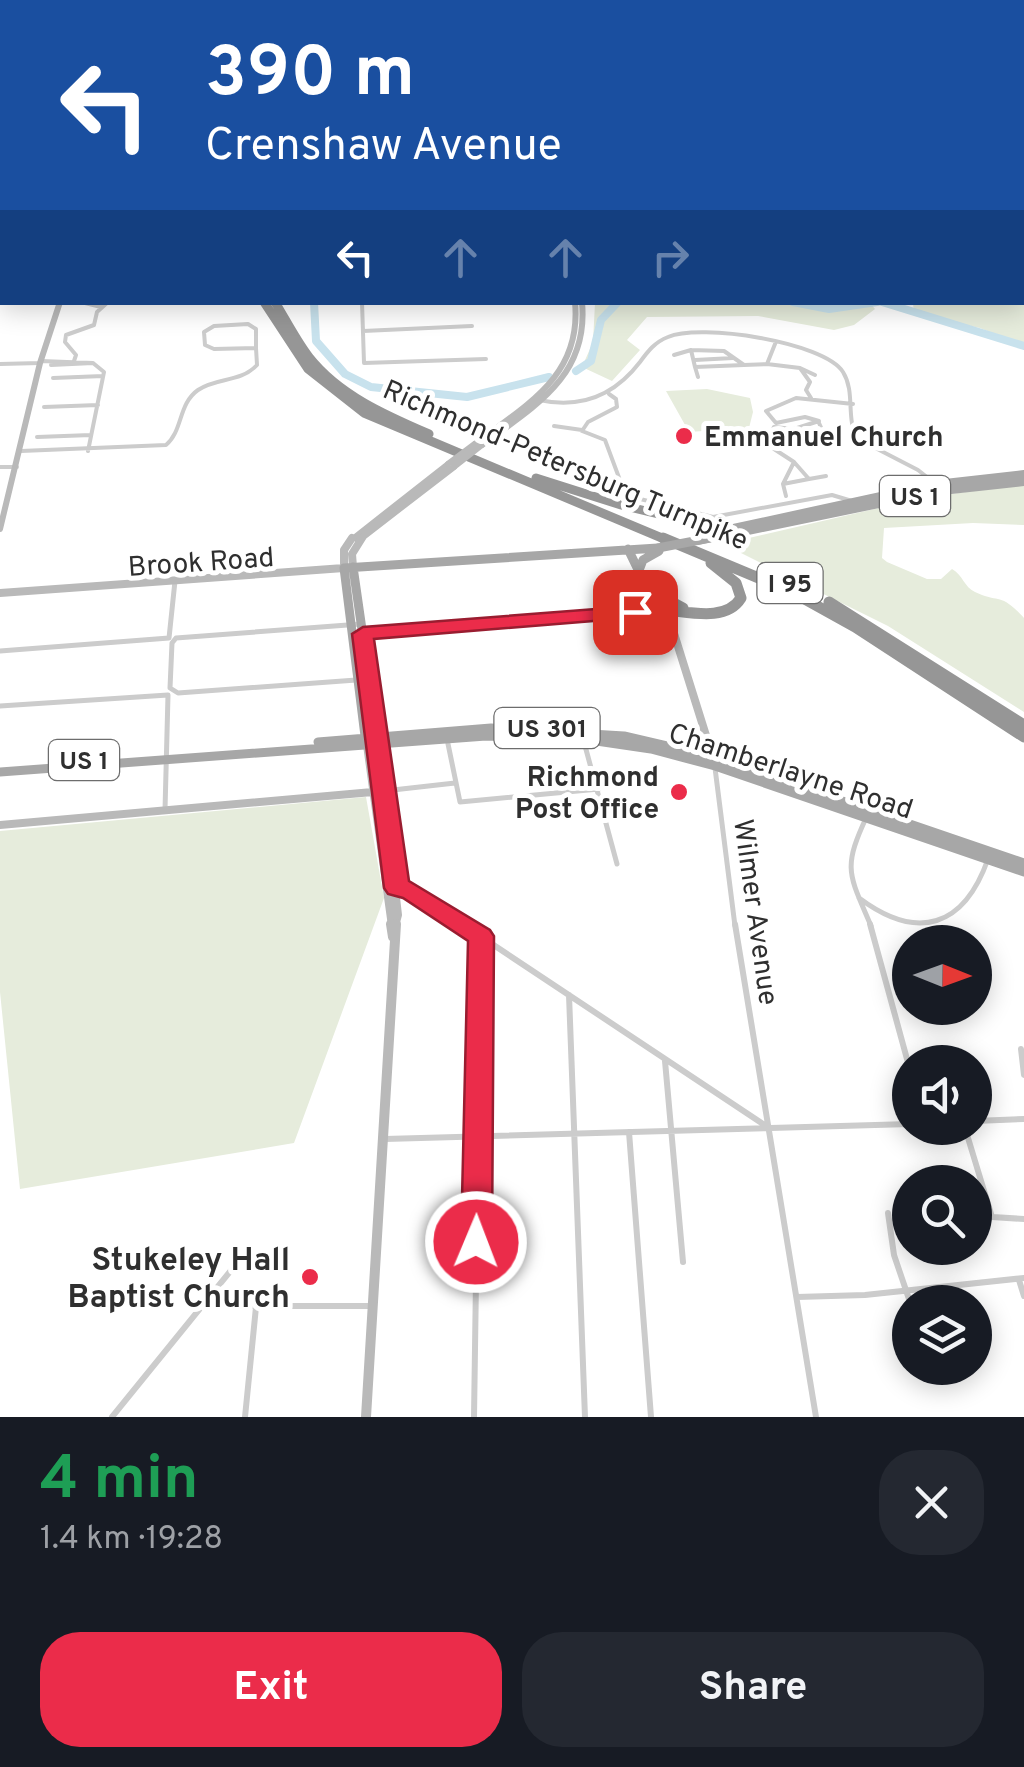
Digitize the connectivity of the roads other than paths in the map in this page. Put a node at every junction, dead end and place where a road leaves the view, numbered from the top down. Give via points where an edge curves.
1 (91, 305) edge
2 (104, 305) edge
3 (266, 305) edge
4 (277, 305) edge
5 (362, 305) edge
6 (579, 305) edge
7 (58, 306) edge
8 (101, 308) junction
9 (472, 326) dead end
10 (363, 330) junction
11 (774, 344) junction
12 (256, 348) junction
13 (692, 350) junction
14 (674, 355) dead end
15 (804, 357) dead end
16 (736, 358) junction
17 (486, 359) dead end
18 (73, 362) junction
19 (44, 363) junction
20 (0, 364) edge
21 (695, 364) junction
22 (744, 364) junction
23 (766, 364) junction
24 (792, 366) junction
25 (799, 368) junction
26 (104, 376) junction
27 (790, 376) dead end
28 (814, 376) dead end
29 (698, 377) dead end
30 (52, 378) dead end
31 (609, 394) junction
32 (811, 398) junction
33 (537, 399) junction
34 (853, 404) junction
35 (98, 405) junction
36 (44, 407) dead end
37 (775, 425) junction
38 (554, 426) dead end
39 (582, 430) junction
40 (824, 434) dead end
41 (92, 435) junction
42 (771, 435) junction
43 (753, 436) dead end
44 (37, 438) dead end
45 (88, 451) junction
46 (20, 452) junction
47 (794, 462) junction
48 (17, 466) junction
49 (0, 467) edge
50 (1024, 474) edge
51 (826, 476) dead end
52 (536, 478) junction
53 (809, 479) junction
54 (1024, 482) edge
55 (783, 484) junction
56 (939, 487) junction
57 (786, 496) dead end
58 (855, 505) junction
59 (0, 529) edge
60 (712, 536) junction
61 (682, 546) junction
62 (656, 547) junction
63 (628, 549) junction
64 (348, 570) junction
65 (638, 573) junction
66 (175, 583) junction
67 (655, 592) junction
68 (0, 596) edge
69 (666, 610) junction
70 (687, 610) junction
71 (357, 629) junction
72 (173, 638) junction
73 (0, 651) edge
74 (364, 679) junction
75 (170, 693) junction
76 (959, 695) junction
77 (0, 706) edge
78 (1024, 725) edge
79 (1024, 737) edge
80 (446, 739) junction
81 (583, 739) junction
82 (372, 741) junction
83 (1024, 747) edge
84 (167, 757) junction
85 (714, 761) junction
86 (0, 770) edge
87 (455, 783) junction
88 (598, 789) junction
89 (384, 791) junction
90 (372, 792) junction
91 (165, 810) junction
92 (868, 814) junction
93 (0, 825) edge
94 (989, 856) junction
95 (1024, 863) edge
96 (617, 864) dead end
97 (1024, 872) edge
98 (393, 887) junction
99 (857, 896) junction
100 (886, 916) junction
101 (870, 926) junction
102 (481, 936) junction
103 (570, 995) junction
104 (903, 1045) edge
105 (1021, 1049) dead end
106 (665, 1058) junction
107 (1023, 1062) edge
108 (1024, 1074) edge
109 (764, 1107) junction
110 (752, 1116) junction
111 (1024, 1119) edge
112 (992, 1120) edge
113 (892, 1125) edge
114 (769, 1128) junction
115 (671, 1129) junction
116 (629, 1132) junction
117 (574, 1133) junction
118 (478, 1136) junction
119 (382, 1139) junction
120 (970, 1145) edge
121 (888, 1213) dead end
122 (1024, 1220) edge
123 (241, 1258) dead end
124 (683, 1262) dead end
125 (1022, 1278) edge
126 (904, 1285) edge
127 (954, 1285) edge
128 (892, 1291) edge
129 (1024, 1296) edge
130 (797, 1298) junction
131 (203, 1306) junction
132 (372, 1306) junction
133 (256, 1307) junction
134 (112, 1417) edge
135 (245, 1417) edge
136 (366, 1417) edge
137 (474, 1417) edge
138 (585, 1417) edge
139 (651, 1417) edge
140 (816, 1417) edge

1 - 8 street
2 - 8 street
3 - 61 highway, Richmond-Petersburg Turnpike / I 95 via 308,370 364,413
4 - 52 highway, Richmond-Petersburg Turnpike / I 95 via 310,358 356,398
5 - 10 street
6 - 33 main road via 574,348
7 - 19 main road
8 - 18 street via 94,325 65,336
9 - 10 street
10 - 17 street via 364,363
11 - 23 street
11 - 31 street via 712,332 676,334 654,345
11 - 34 street via 834,362
12 - 12 street via 255,328 248,324 206,329 204,345 210,348
12 - 45 street via 258,364 250,373 198,388 171,443
13 - 14 street
13 - 16 street
13 - 21 street
15 - 25 street
16 - 21 street
16 - 22 street
18 - 19 street
18 - 26 street via 93,363
19 - 20 street
19 - 46 main road
21 - 22 street
21 - 29 street
22 - 23 street
23 - 24 street
24 - 25 street
24 - 27 street
25 - 28 street
25 - 32 street via 810,382
26 - 30 street
26 - 35 street
31 - 33 street via 574,405
31 - 39 street via 617,407
32 - 34 street
32 - 37 street via 768,407
33 - 64 main road, bridge via 362,536
34 - 56 street via 859,440 918,468
35 - 36 street
35 - 41 street
37 - 40 street via 805,417
37 - 42 street
38 - 39 street
39 - 58 street via 608,444 626,493 682,511 724,517 832,495
41 - 44 street
41 - 45 street
42 - 43 street
42 - 47 street via 774,448
45 - 46 street
46 - 48 main road
47 - 53 street
47 - 55 street
48 - 49 street
48 - 59 main road
50 - 56 main road, Brook Road / US 1
51 - 53 street
52 - 60 highway via 708,526
52 - 78 highway, Richmond-Petersburg Turnpike / I 95 via 807,591
53 - 55 street
54 - 56 main road, Brook Road / US 1
55 - 57 street
56 - 58 main road, Brook Road / US 1
58 - 60 main road, Brook Road / US 1
58 - 60 main road, Brook Road / US 1
60 - 62 main road, bridge
60 - 62 main road, Brook Road / US 1, bridge
61 - 70 highway via 725,572 741,594 726,612
61 - 76 highway, Richmond-Petersburg Turnpike / I 95 via 820,606
62 - 63 main road, Brook Road / US 1
62 - 65 main road
63 - 64 main road, Brook Road / US 1
63 - 65 main road, Wilmer Avenue
64 - 66 main road, Brook Road
64 - 71 main road
65 - 67 main road, Wilmer Avenue
66 - 68 main road, Brook Road
66 - 72 street
67 - 69 main road, Wilmer Avenue
67 - 70 highway
69 - 70 highway
69 - 71 street
69 - 85 main road, Wilmer Avenue
71 - 72 street
71 - 74 main road
72 - 73 street
72 - 75 street
74 - 75 street
74 - 82 main road
75 - 77 street
75 - 84 street
76 - 79 highway, I 95
76 - 83 highway
80 - 81 main road, Chamberlayne Road / US 301
80 - 82 main road, Chamberlayne Road / US 301
80 - 87 street
81 - 85 main road, Chamberlayne Road / US 301
81 - 88 street
82 - 84 main road, Chamberlayne Road / US 1
82 - 85 main road, Chamberlayne Road / US 301 via 481,728 566,730 642,740
82 - 89 main road
82 - 90 main road
84 - 86 main road, Chamberlayne Road / US 1
84 - 91 street
85 - 92 main road, Chamberlayne Road / US 301
85 - 109 street, Wilmer Avenue
87 - 88 street via 459,801 468,804
87 - 89 street
88 - 96 street
89 - 90 main road
89 - 98 main road
90 - 91 main road
90 - 98 main road
91 - 93 main road
92 - 94 main road, Chamberlayne Road / US 301
92 - 99 street via 849,861
94 - 95 main road, Chamberlayne Road / US 301
94 - 97 main road, Chamberlayne Road / US 301
94 - 100 street via 974,894 954,913 924,921
98 - 102 street via 411,891
98 - 119 main road via 397,926
99 - 100 street
99 - 101 street
100 - 101 street
101 - 104 street
102 - 103 street
102 - 118 street
103 - 106 street
103 - 117 street
105 - 107 street
106 - 110 street
106 - 115 street
107 - 108 street
109 - 110 street
109 - 114 street, Wilmer Avenue
110 - 114 street
111 - 112 street
113 - 114 street
114 - 115 street
114 - 130 street, Wilmer Avenue
115 - 116 street
115 - 124 street
116 - 117 street
116 - 139 street
117 - 118 street
117 - 138 street
118 - 119 street
118 - 137 street
119 - 132 main road
120 - 122 street via 992,1217
121 - 126 street
123 - 131 street
125 - 127 street
125 - 129 street
128 - 130 street
130 - 140 street, Wilmer Avenue
131 - 133 street
131 - 134 street
132 - 133 street
132 - 136 main road
133 - 135 street

